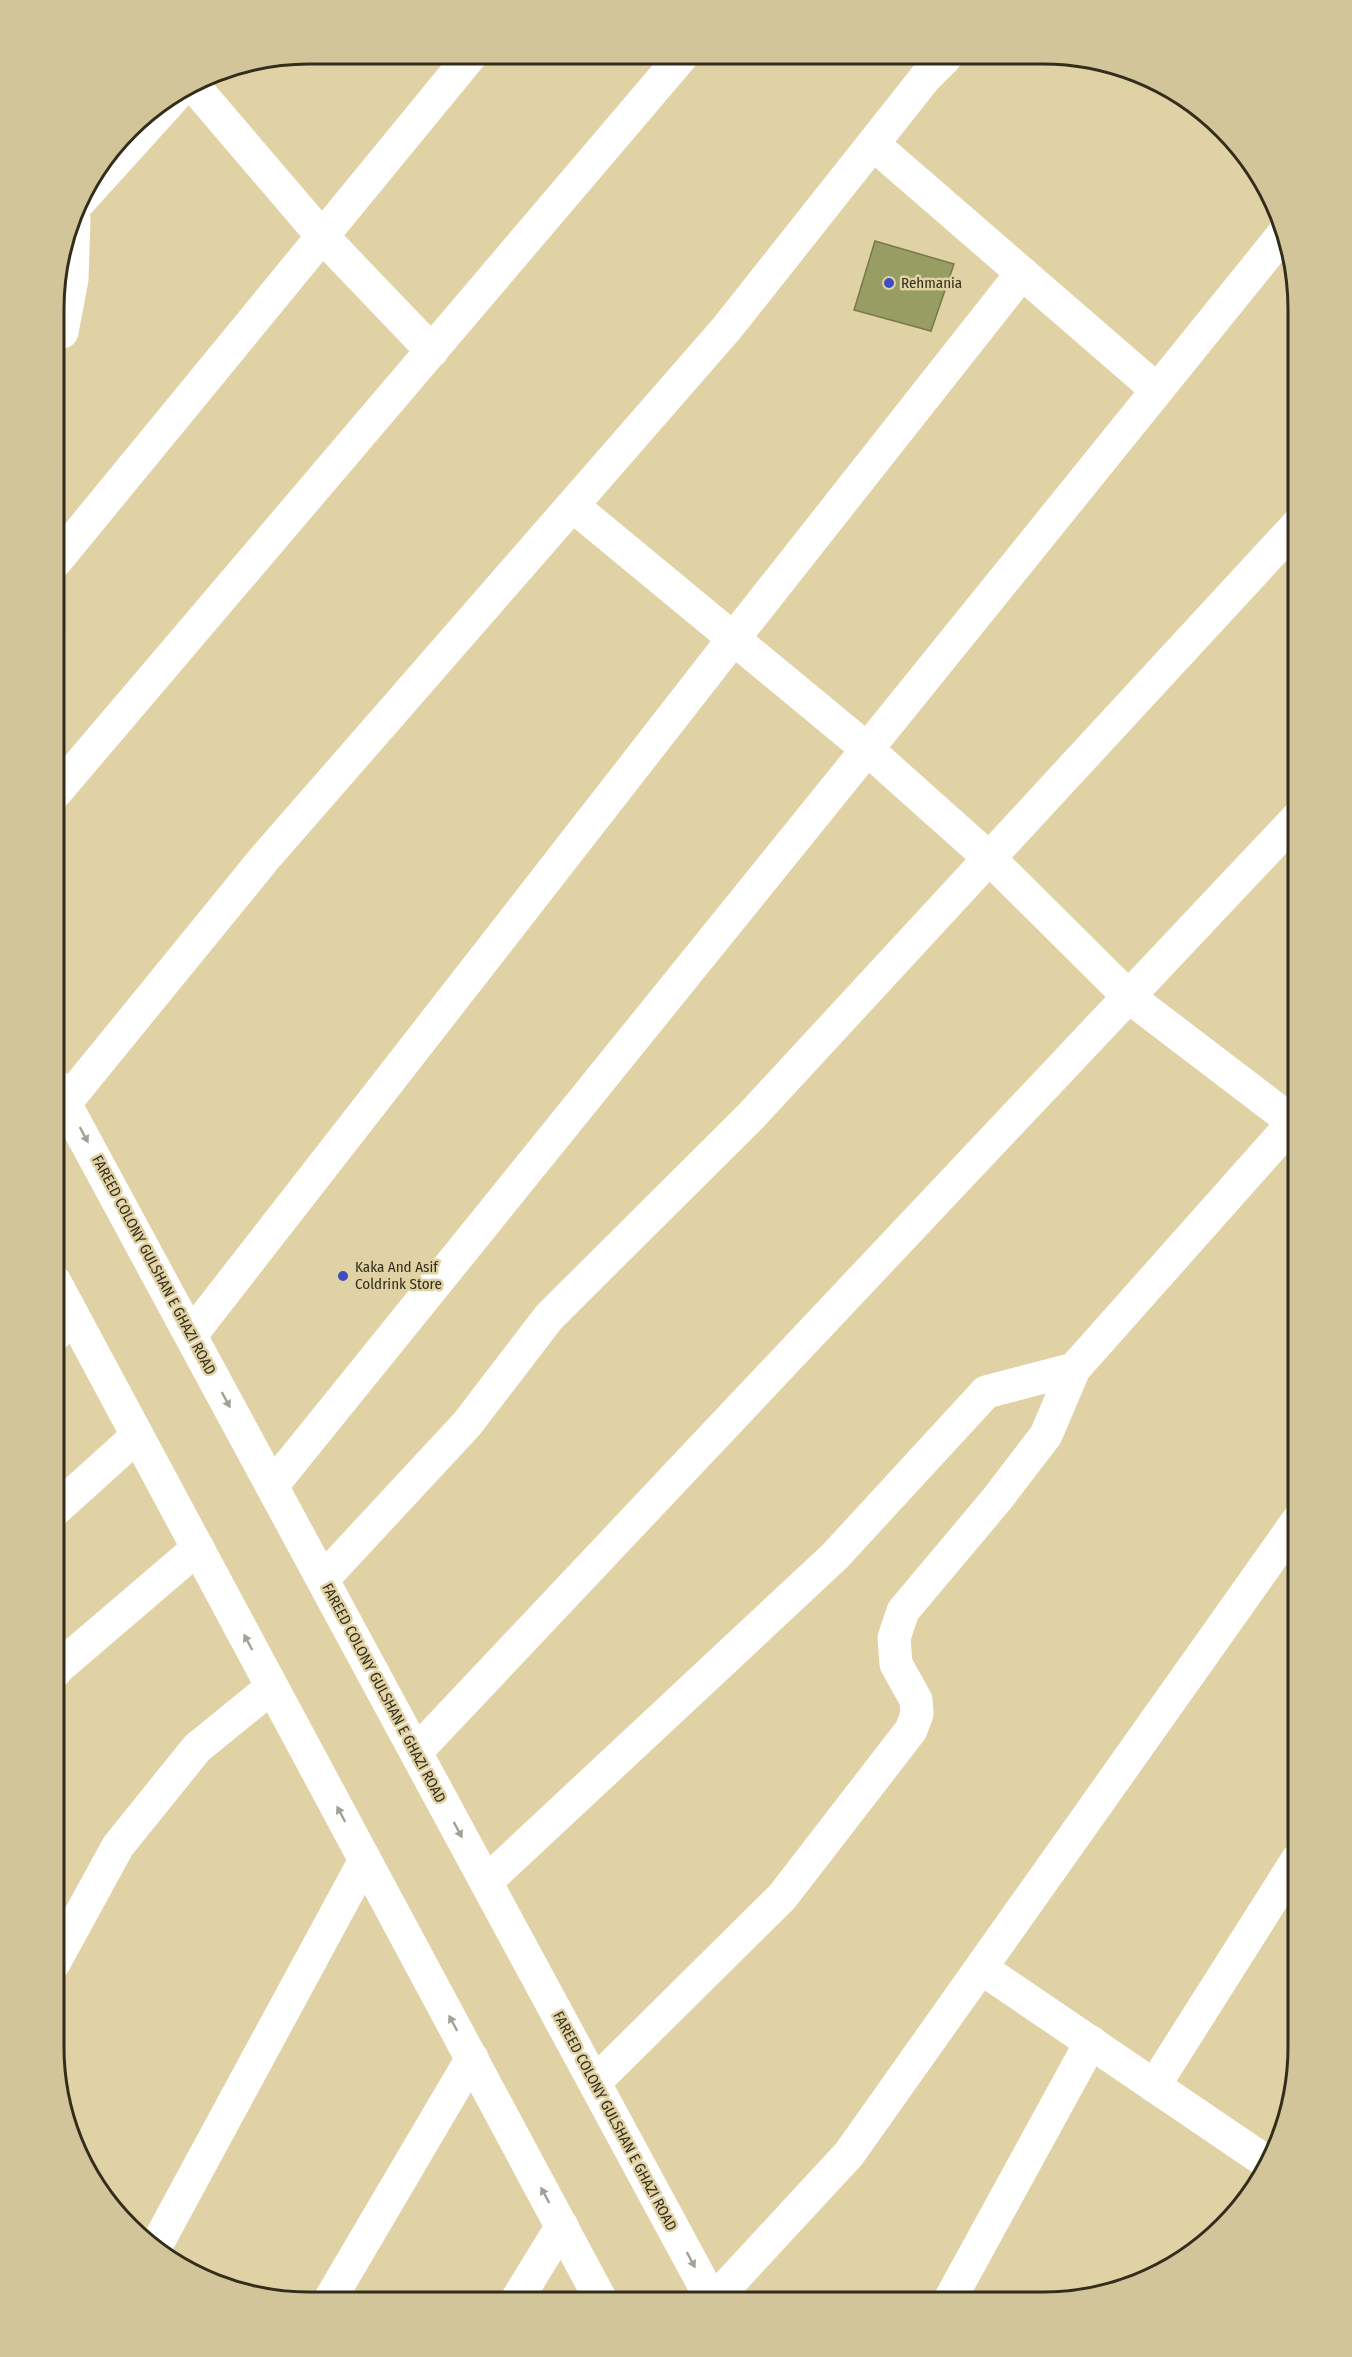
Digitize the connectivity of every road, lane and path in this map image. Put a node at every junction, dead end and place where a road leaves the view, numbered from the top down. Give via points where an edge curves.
1 (464, 64) edge
2 (675, 64) edge
3 (939, 64) edge
4 (198, 91) edge
5 (151, 122) edge
6 (873, 144) junction
7 (108, 170) edge
8 (322, 236) junction
9 (1278, 241) edge
10 (73, 246) edge
11 (1022, 273) junction
12 (64, 321) edge
13 (432, 351) junction
14 (1157, 390) junction
15 (573, 506) junction
16 (1288, 535) edge
17 (64, 551) edge
18 (734, 638) junction
19 (867, 749) junction
20 (64, 783) edge
21 (1288, 829) edge
22 (989, 858) junction
23 (1129, 997) junction
24 (110, 1046) junction
25 (64, 1067) edge
26 (64, 1094) edge
27 (64, 1108) edge
28 (1288, 1115) edge
29 (1288, 1128) edge
30 (64, 1325) edge
31 (191, 1335) junction
32 (1074, 1369) junction
33 (138, 1436) junction
34 (272, 1486) junction
35 (64, 1502) edge
36 (1288, 1534) edge
37 (198, 1548) junction
38 (322, 1579) junction
39 (64, 1663) edge
40 (272, 1687) junction
41 (416, 1752) junction
42 (365, 1860) junction
43 (1288, 1876) edge
44 (486, 1882) junction
45 (64, 1944) edge
46 (981, 1968) junction
47 (1090, 2043) junction
48 (472, 2058) junction
49 (595, 2082) junction
50 (1154, 2086) junction
51 (1261, 2158) edge
52 (562, 2226) junction
53 (158, 2240) edge
54 (334, 2292) edge
55 (522, 2292) edge
56 (597, 2292) edge
57 (708, 2292) edge
58 (722, 2292) edge
59 (954, 2292) edge

1 - 8 street
2 - 13 street
3 - 6 street
4 - 8 street
5 - 7 street
6 - 11 street
6 - 15 street via 727,328
8 - 13 street
8 - 17 street
9 - 14 street
10 - 12 street
11 - 14 street
11 - 18 street
13 - 20 street
14 - 19 street
15 - 18 street
15 - 24 street via 264,859
16 - 22 street
18 - 19 street
18 - 31 street
19 - 22 street
19 - 34 street
21 - 23 street
22 - 23 street
22 - 38 street via 751,1116 549,1317 467,1424
23 - 28 street
23 - 41 street
24 - 25 street
24 - 26 street
27 -> 31 street, FAREED COLONY GULSHAN E GHAZI ROAD
29 - 32 street
30 - 33 street
31 -> 34 street, FAREED COLONY GULSHAN E GHAZI ROAD
32 - 44 street via 986,1392 835,1556
32 - 49 street via 1046,1435 903,1611 894,1638 896,1664 916,1700 917,1714 911,1730 782,1897
33 - 35 street
33 - 37 street
34 - 38 street, FAREED COLONY GULSHAN E GHAZI ROAD
36 - 46 street
37 - 39 street
40 -> 37 street
38 - 41 street, FAREED COLONY GULSHAN E GHAZI ROAD
42 -> 40 street
40 - 45 street via 197,1748 118,1846
41 -> 44 street, FAREED COLONY GULSHAN E GHAZI ROAD
48 -> 42 street
42 - 53 street
43 - 50 street
44 - 49 street, FAREED COLONY GULSHAN E GHAZI ROAD
46 - 47 street
46 - 58 street via 849,2154
47 - 50 street
47 - 59 street
52 -> 48 street
48 - 54 street
49 -> 57 street, FAREED COLONY GULSHAN E GHAZI ROAD
50 - 51 street
52 - 55 street
52 - 56 street

